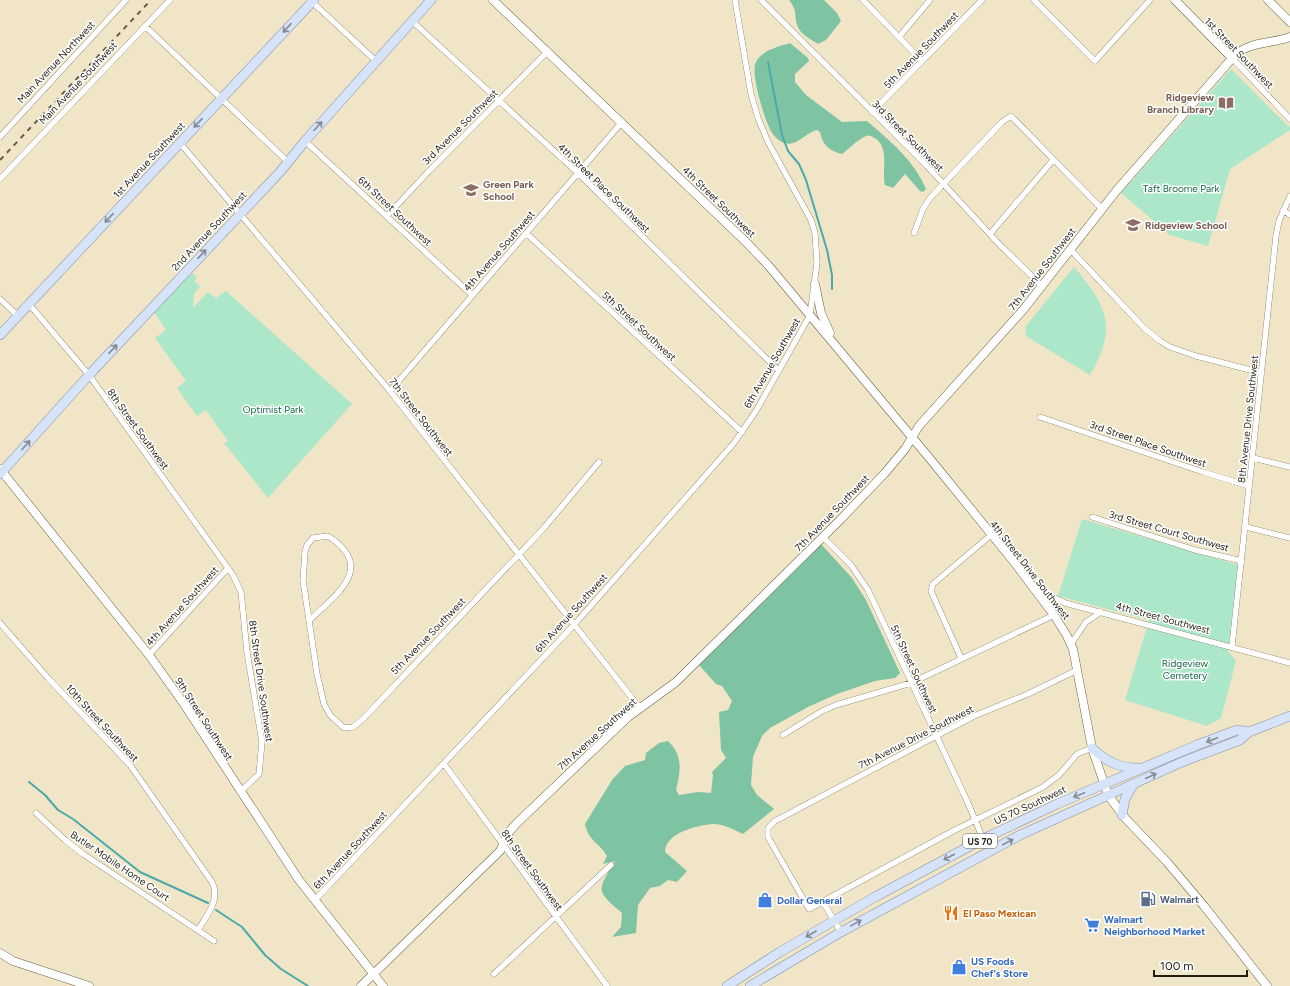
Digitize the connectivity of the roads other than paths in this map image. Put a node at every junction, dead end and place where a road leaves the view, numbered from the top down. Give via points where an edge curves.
1 (126, 0) edge
2 (170, 0) edge
3 (431, 0) edge
4 (494, 0) edge
5 (736, 0) edge
6 (761, 0) edge
7 (863, 0) edge
8 (930, 0) edge
9 (981, 0) edge
10 (1034, 0) edge
11 (1150, 0) edge
12 (1175, 0) edge
13 (1268, 0) edge
14 (312, 1) edge
15 (412, 21) junction
16 (1290, 22) edge
17 (145, 26) junction
18 (899, 37) junction
19 (1290, 37) edge
20 (548, 51) junction
21 (1232, 58) junction
22 (376, 61) junction
23 (922, 61) junction
24 (221, 99) junction
25 (499, 101) junction
26 (872, 112) junction
27 (1290, 119) edge
28 (622, 122) junction
29 (0, 137) edge
30 (305, 141) junction
31 (180, 143) junction
32 (1053, 160) junction
33 (288, 162) junction
34 (578, 173) junction
35 (0, 179) edge
36 (943, 183) junction
37 (1290, 196) edge
38 (1102, 209) junction
39 (1283, 210) junction
40 (241, 213) junction
41 (1290, 215) edge
42 (387, 216) junction
43 (526, 233) junction
44 (914, 234) dead end
45 (990, 234) junction
46 (1070, 249) junction
47 (815, 284) junction
48 (1042, 286) junction
49 (472, 295) junction
50 (0, 299) edge
51 (29, 304) junction
52 (810, 315) junction
53 (18, 316) junction
54 (0, 335) edge
55 (841, 353) junction
56 (779, 371) junction
57 (1262, 373) junction
58 (89, 375) junction
59 (390, 391) junction
60 (1040, 417) dead end
61 (742, 432) junction
62 (912, 438) junction
63 (1253, 458) junction
64 (599, 462) dead end
65 (1290, 467) edge
66 (1, 471) edge
67 (1250, 486) junction
68 (1092, 517) dead end
69 (1246, 527) junction
70 (991, 535) junction
71 (823, 537) junction
72 (1290, 538) edge
73 (518, 554) junction
74 (1242, 561) junction
75 (228, 568) junction
76 (1033, 587) junction
77 (1101, 612) junction
78 (1054, 615) junction
79 (309, 621) junction
80 (0, 623) edge
81 (574, 625) junction
82 (1071, 644) junction
83 (1232, 646) junction
84 (149, 655) junction
85 (961, 658) junction
86 (1290, 663) edge
87 (1077, 670) junction
88 (911, 683) junction
89 (640, 708) junction
90 (1290, 716) edge
91 (1249, 732) junction
92 (783, 735) dead end
93 (936, 736) junction
94 (1092, 748) junction
95 (444, 764) junction
96 (1143, 768) junction
97 (1134, 784) junction
98 (1104, 785) junction
99 (240, 792) junction
100 (1108, 795) junction
101 (36, 813) dead end
102 (1122, 815) junction
103 (975, 819) junction
104 (983, 839) junction
105 (503, 845) junction
106 (611, 865) dead end
107 (315, 900) junction
108 (823, 902) junction
109 (556, 917) junction
110 (834, 921) junction
111 (198, 930) junction
112 (841, 932) junction
113 (214, 941) dead end
114 (0, 953) edge
115 (374, 974) junction
116 (494, 974) dead end
117 (89, 986) edge
118 (360, 986) edge
119 (383, 986) edge
120 (607, 986) edge
121 (727, 986) edge
122 (750, 986) edge
123 (1267, 986) edge

1 - 29 street, Main Avenue Northwest
2 - 17 street, Main Avenue Southwest
3 - 15 main road, 2nd Avenue Southwest
4 - 20 street, 4th Street Southwest
5 - 47 street, 6th Avenue Southwest via 751,94 758,118 768,142 805,208 815,233
6 - 26 street, 3rd Street Southwest
7 - 18 street
8 - 18 street
9 - 23 street, 5th Avenue Southwest
10 - 11 street via 1095,61
12 - 21 street, 1st Street Southwest
13 - 16 street
14 - 22 street
14 -> 24 main road, 1st Avenue Southwest
15 - 22 main road, 2nd Avenue Southwest
15 - 25 street, 4th Street Place Southwest
17 - 24 street
17 - 35 street, Main Avenue Southwest
18 - 23 street
19 - 21 street, 7th Avenue Southwest via 1278,42 1248,46
20 - 25 street, 3rd Avenue Southwest
20 - 28 street, 4th Street Southwest
21 - 27 street, 1st Street Southwest
21 - 38 street, 7th Avenue Southwest
30 -> 22 main road, 2nd Avenue Southwest
23 - 26 street, 5th Avenue Southwest
24 -> 31 main road, 1st Avenue Southwest
24 - 33 street
25 - 34 street, 4th Street Place Southwest
25 - 42 street, 3rd Avenue Southwest
26 - 36 street, 3rd Street Southwest
28 - 34 street, 4th Avenue Southwest
28 - 52 street, 4th Street Southwest via 745,241
30 - 33 main road, 2nd Avenue Southwest
30 - 42 street, 6th Street Southwest
31 - 40 street, 7th Street Southwest
31 -> 51 main road, 1st Avenue Southwest
32 - 36 street via 1012,116 1002,122
32 - 38 street
32 - 45 street
33 - 40 main road, 2nd Avenue Southwest
34 - 43 street, 4th Avenue Southwest
34 - 56 street, 4th Street Place Southwest
36 - 44 street via 923,209
36 - 45 street, 3rd Street Southwest
37 - 39 street, 8th Avenue Drive Southwest
38 - 46 street, 7th Avenue Southwest
39 - 41 street
39 - 57 street, 8th Avenue Drive Southwest via 1276,236
58 -> 40 main road, 2nd Avenue Southwest
40 - 59 street, 7th Street Southwest
42 - 49 street, 6th Street Southwest
43 - 49 street, 4th Avenue Southwest
43 - 61 street, 5th Street Southwest
45 - 48 street, 3rd Street Southwest
46 - 48 street, 7th Avenue Southwest
46 - 57 street via 1144,328 1160,341 1196,356
47 - 52 street, 6th Avenue Southwest
47 - 55 street via 823,319
48 - 62 street, 7th Avenue Southwest via 919,426
49 - 59 street, 4th Avenue Southwest
50 - 53 street
51 - 53 main road, 1st Avenue Southwest
51 - 58 street, 8th Street Southwest
52 - 55 street, 4th Street Southwest
52 - 56 street, 6th Avenue Southwest
53 - 54 main road, 1st Avenue Southwest
55 - 62 street, 4th Street Southwest
56 - 61 street, 6th Avenue Southwest
57 - 63 street, 8th Avenue Drive Southwest
66 -> 58 main road, 2nd Avenue Southwest
58 - 75 street, 8th Street Southwest
59 - 73 street, 7th Street Southwest
60 - 67 street, 3rd Street Place Southwest
61 - 81 street, 6th Avenue Southwest
62 - 70 street, 4th Street Drive Southwest
62 - 71 street, 7th Avenue Southwest via 885,473
63 - 65 street
63 - 67 street, 8th Avenue Drive Southwest
64 - 73 street, 5th Avenue Southwest via 543,529
66 - 84 street, 9th Street Southwest
67 - 69 street, 8th Avenue Drive Southwest
68 - 74 street, 3rd Street Court Southwest via 1195,550
69 - 72 street
69 - 74 street, 8th Avenue Drive Southwest
70 - 76 street, 4th Street Drive Southwest
70 - 85 street via 932,584 931,591
71 - 88 street, 5th Street Southwest via 851,565 868,590
71 - 89 street, 7th Avenue Southwest via 676,682
73 - 79 street, 5th Avenue Southwest via 353,727 344,728 338,724 324,704
73 - 81 street, 7th Street Southwest
74 - 83 street, 8th Avenue Drive Southwest
75 - 84 street, 4th Avenue Southwest
75 - 99 street, 8th Street Drive Southwest via 241,592 247,652 262,742 259,774
76 - 77 street, 4th Street Southwest via 1059,600
76 - 78 street, 4th Street Drive Southwest
77 - 82 street via 1086,622
77 - 83 street, 4th Street Southwest
78 - 82 street, 4th Street Drive Southwest
78 - 85 street
79 - 79 street, 5th Avenue Southwest via 303,580 305,552 307,545 314,538 328,536 348,555 352,569 345,585
80 - 111 street, 10th Street Southwest via 130,764 212,882 216,894 214,903
81 - 89 street, 7th Street Southwest
81 - 95 street, 6th Avenue Southwest
82 - 87 street, 4th Street Drive Southwest
83 - 86 street, 4th Street Southwest
84 - 99 street, 9th Street Southwest via 184,704
85 - 88 street
87 - 93 street, 7th Avenue Drive Southwest via 974,716
87 - 94 street, 4th Street Drive Southwest
88 - 92 street via 836,705
88 - 93 street, 5th Street Southwest
89 - 105 street, 7th Avenue Southwest via 517,823
90 - 91 main road, US 70 Southwest / US 70
91 -> 96 main road, US 70 Southwest / US 70 via 1237,730
97 -> 91 main road, US 70 Southwest / US 70 via 1240,740
93 - 103 street, 5th Street Southwest
93 - 108 street, 7th Avenue Drive Southwest via 775,821 768,828 768,837 809,909
94 - 96 main road via 1117,766
94 - 98 street, 4th Street Drive Southwest
94 - 103 street via 1077,754 1059,775 1043,787
95 - 105 street, 8th Street Southwest
95 - 107 street, 6th Avenue Southwest
96 - 98 main road, US 70 Southwest / US 70
97 - 100 main road, US 70 Southwest / US 70
97 - 102 main road via 1125,799
98 - 100 street, 4th Street Drive Southwest
98 -> 104 main road, US 70 Southwest / US 70
99 - 107 street, 9th Street Southwest
100 - 102 street, 4th Street Drive Southwest
112 -> 100 main road, US 70 Southwest / US 70 via 1020,835
101 - 111 street, Butler Mobile Home Court via 83,854
102 - 123 street, 4th Street Drive Southwest via 1171,867
103 - 104 street, 5th Street Southwest
103 - 108 street
104 -> 110 main road, US 70 Southwest / US 70
105 - 109 street, 8th Street Southwest
105 - 115 street, 7th Avenue Southwest via 500,851
106 - 109 street
107 - 115 street, 9th Street Southwest
108 - 110 street
109 - 116 street
109 - 120 street, 8th Street Southwest
110 - 112 street
110 -> 121 main road, US 70 Southwest / US 70
111 - 113 street, Butler Mobile Home Court
112 - 122 main road, US 70 Southwest / US 70
114 - 117 street via 13,961
115 - 118 street, 7th Avenue Southwest
115 - 119 street, 9th Street Southwest

